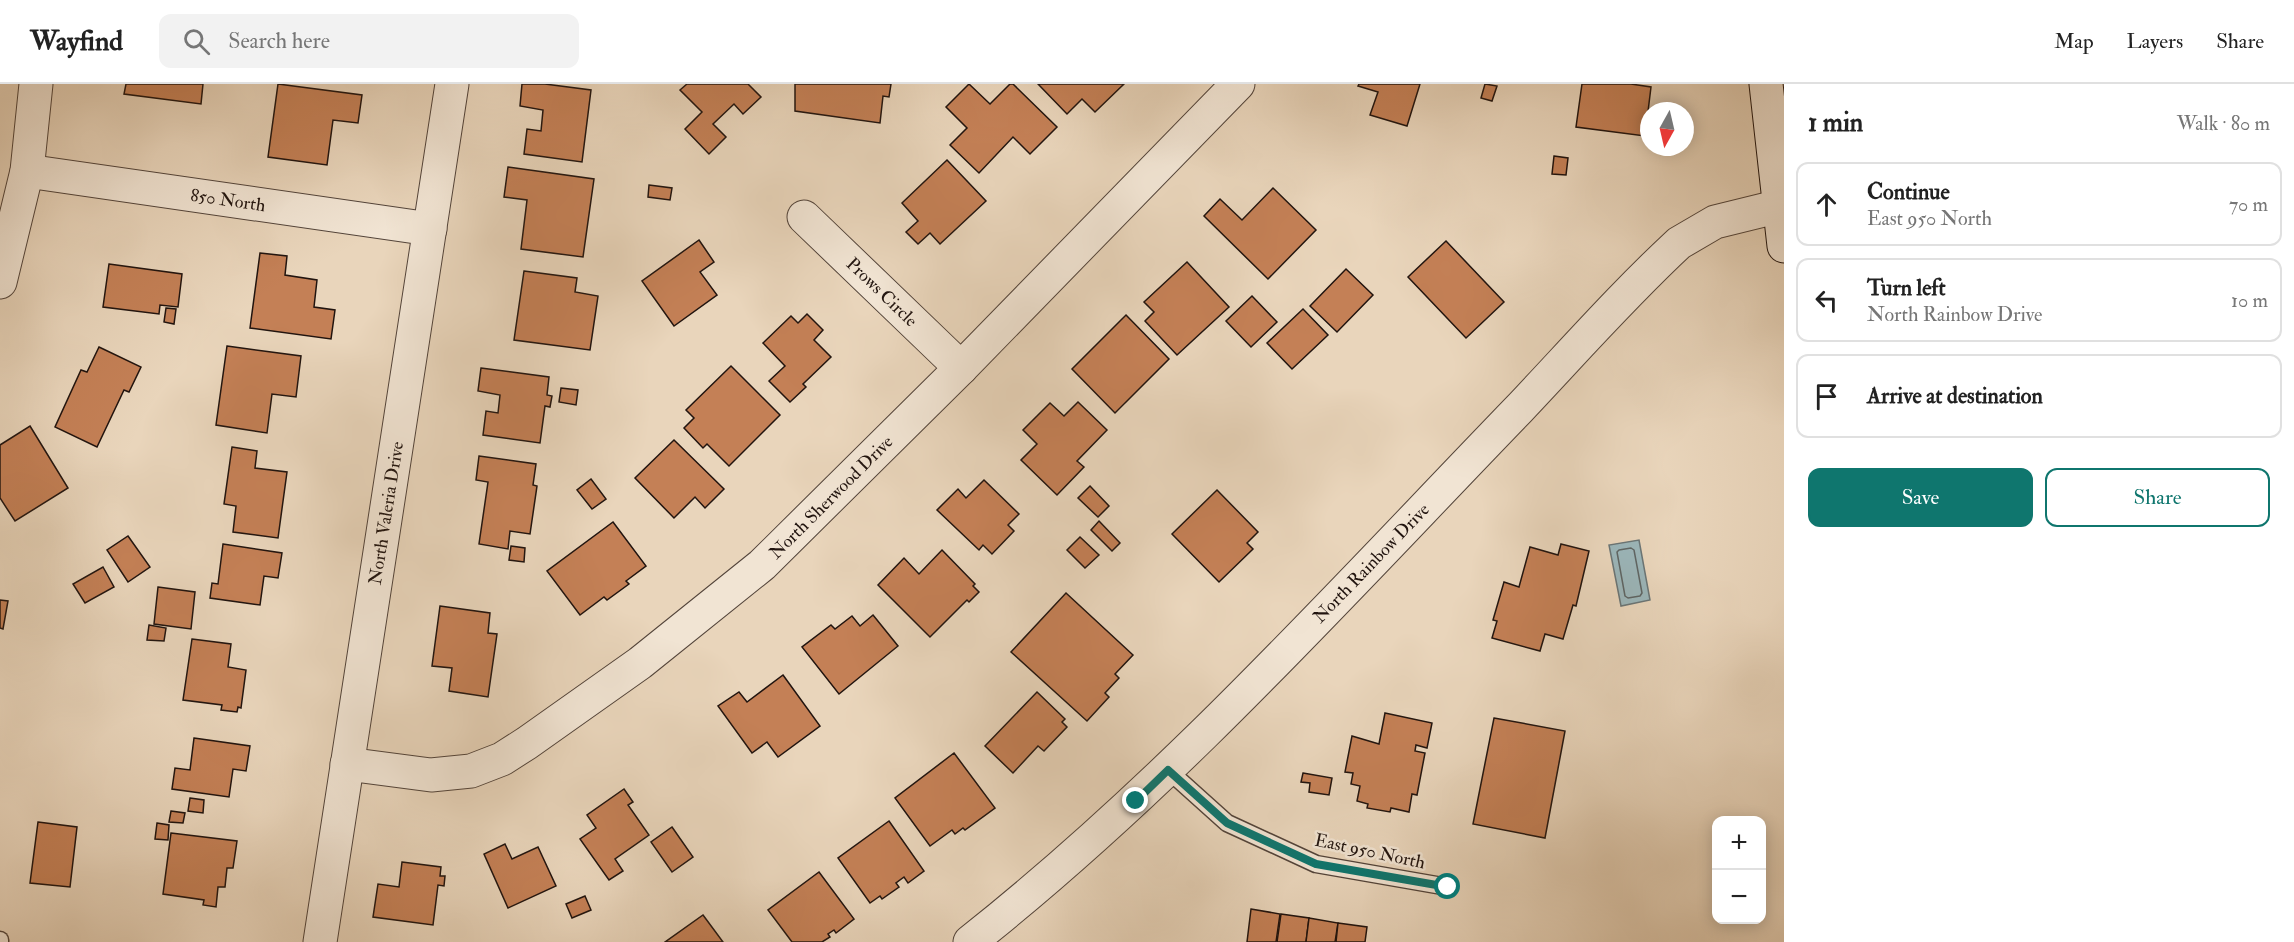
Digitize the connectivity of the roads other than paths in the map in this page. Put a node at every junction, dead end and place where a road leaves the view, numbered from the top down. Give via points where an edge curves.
1 (36, 84) edge
2 (452, 84) edge
3 (1238, 84) edge
4 (1766, 84) edge
5 (27, 171) junction
6 (1780, 206) junction
7 (804, 217) dead end
8 (430, 229) junction
9 (1784, 246) edge
10 (0, 282) edge
11 (961, 368) junction
12 (346, 764) junction
13 (1168, 770) junction
14 (1448, 887) dead end
15 (320, 942) edge
16 (969, 942) edge

1 - 5 street
2 - 8 street, North Valeria Drive
3 - 11 street, North Sherwood Drive
4 - 6 street
5 - 8 street, 850 North
5 - 10 street
6 - 9 street
6 - 13 street, North Rainbow Drive via 1715,222 1679,243
7 - 11 street, Prows Circle
8 - 12 street, North Valeria Drive
11 - 12 street, North Sherwood Drive via 762,566 640,663 527,743 488,765 454,774 398,772
12 - 15 street, North Valeria Drive
13 - 14 lane, East 950 North via 1227,823 1316,864
13 - 16 street, North Rainbow Drive

